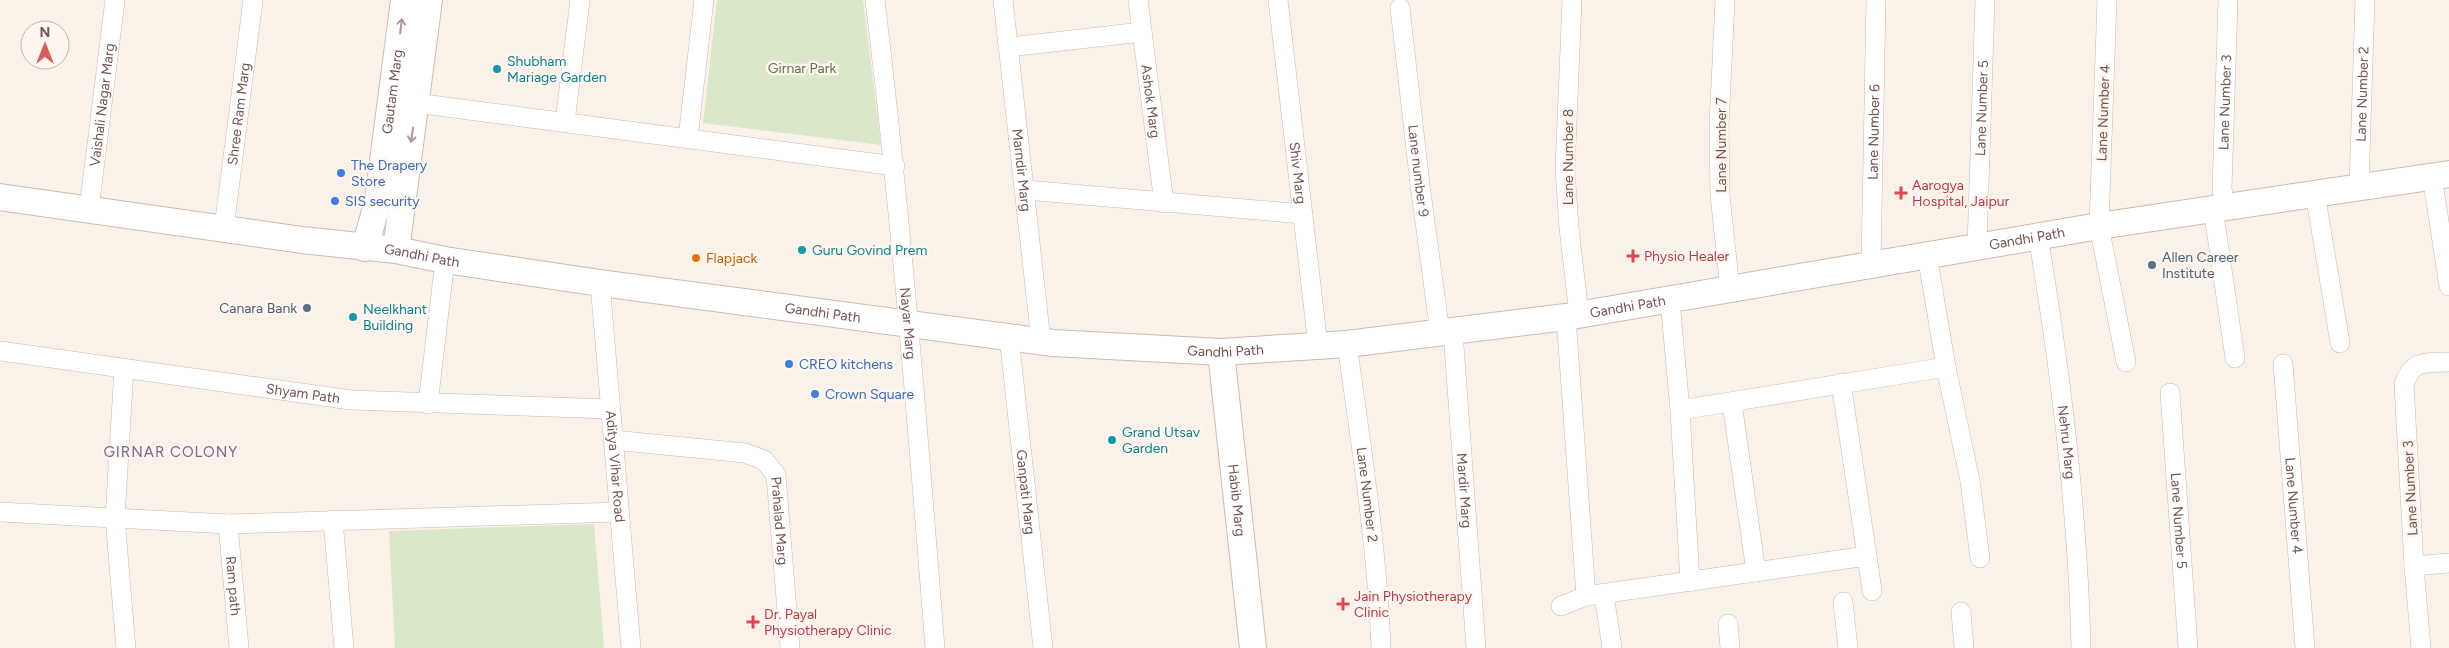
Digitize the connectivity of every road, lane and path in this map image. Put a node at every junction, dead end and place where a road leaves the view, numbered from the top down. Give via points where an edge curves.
1 (116, 0) edge
2 (253, 0) edge
3 (404, 0) edge
4 (429, 0) edge
5 (580, 0) edge
6 (704, 0) edge
7 (875, 0) edge
8 (1003, 0) edge
9 (1138, 0) edge
10 (1278, 0) edge
11 (1572, 0) edge
12 (1725, 0) edge
13 (1876, 0) edge
14 (1985, 0) edge
15 (2106, 0) edge
16 (2228, 0) edge
17 (2365, 0) edge
18 (1400, 8) dead end
19 (1142, 32) junction
20 (1008, 47) junction
21 (416, 102) junction
22 (565, 122) junction
23 (688, 138) junction
24 (895, 166) junction
25 (2440, 175) edge
26 (2359, 186) junction
27 (1026, 190) junction
28 (2315, 193) junction
29 (0, 197) edge
30 (1164, 203) junction
31 (2219, 207) junction
32 (89, 209) junction
33 (1303, 214) junction
34 (2098, 226) junction
35 (224, 228) junction
36 (2038, 236) junction
37 (1977, 247) junction
38 (365, 248) junction
39 (396, 250) junction
40 (1927, 255) junction
41 (445, 260) junction
42 (1871, 264) junction
43 (600, 283) junction
44 (2449, 286) edge
45 (1730, 289) junction
46 (1670, 301) junction
47 (1573, 316) junction
48 (910, 323) junction
49 (1447, 333) junction
50 (1010, 337) junction
51 (1041, 341) junction
52 (2340, 343) dead end
53 (1346, 344) junction
54 (1318, 346) junction
55 (0, 351) edge
56 (1221, 352) junction
57 (2235, 358) dead end
58 (2126, 362) dead end
59 (2449, 362) edge
60 (2283, 364) dead end
61 (1946, 367) junction
62 (124, 369) junction
63 (1841, 383) junction
64 (2170, 393) dead end
65 (1732, 402) junction
66 (428, 404) junction
67 (610, 409) junction
68 (1680, 410) junction
69 (613, 440) junction
70 (0, 512) edge
71 (618, 512) junction
72 (116, 518) junction
73 (333, 520) junction
74 (228, 524) junction
75 (1867, 556) junction
76 (1980, 558) dead end
77 (2449, 563) edge
78 (2414, 566) junction
79 (1756, 572) junction
80 (1690, 582) junction
81 (1872, 591) dead end
82 (1595, 595) junction
83 (1843, 602) dead end
84 (1561, 606) dead end
85 (1961, 612) dead end
86 (1728, 624) dead end
87 (126, 648) edge
88 (239, 648) edge
89 (344, 648) edge
90 (631, 648) edge
91 (790, 648) edge
92 (935, 648) edge
93 (1043, 648) edge
94 (1253, 648) edge
95 (1382, 648) edge
96 (1476, 648) edge
97 (1612, 648) edge
98 (1730, 648) edge
99 (1848, 648) edge
100 (1964, 648) edge
101 (2081, 648) edge
102 (2188, 648) edge
103 (2305, 648) edge
104 (2421, 648) edge

1 - 32 street, Vaishali Nagar Marg
2 - 35 street, Shree Ram Marg
38 -> 3 street, Gautam Marg via 376,213
4 - 21 street, Gautam Marg
5 - 22 street
6 - 23 street
7 - 24 street, Nayar Marg
8 - 20 street, Marndir Marg
9 - 19 street, Ashok Marg
10 - 33 street, Shiv Marg
11 - 47 street, Lane Number 8 via 1565,170
12 - 45 street, Lane Number 7 via 1719,125 1720,195
13 - 42 street, Lane Number 6
14 - 37 street, Lane Number 5
15 - 34 street, Lane Number 4
16 - 31 street, Lane Number 3
17 - 26 street, Lane Number 2
18 - 49 street, Lane number 9 via 1420,185
19 - 20 street
19 - 30 street, Ashok Marg
20 - 27 street, Marndir Marg
21 - 22 street
21 -> 39 street, Gautam Marg
22 - 23 street
23 - 24 street
24 - 48 street, Nayar Marg
25 - 26 street, Gandhi Path
25 - 44 street
26 - 28 street, Gandhi Path
27 - 30 street
27 - 51 street, Marndir Marg
28 - 31 street, Gandhi Path
28 - 52 street
29 - 32 street, Gandhi Path
30 - 33 street
31 - 34 street, Gandhi Path
31 - 57 street, Lane Number 3
32 - 35 street, Gandhi Path
33 - 54 street, Shiv Marg
34 - 36 street, Gandhi Path
34 - 58 street, Lane Number 4
35 - 38 street, Gandhi Path
36 - 37 street, Gandhi Path
36 - 101 street, Nehru Marg via 2057,351 2072,486
37 - 40 street, Gandhi Path
38 - 39 street, Gandhi Path
39 - 41 street, Gandhi Path
40 - 42 street, Gandhi Path
40 - 61 street
41 - 43 street, Gandhi Path
41 - 66 street
42 - 45 street, Gandhi Path
43 - 48 street, Gandhi Path
43 - 67 street, Aditya Vihar Road
45 - 46 street, Gandhi Path
46 - 47 street, Gandhi Path
46 - 68 street
47 - 49 street, Gandhi Path
47 - 82 street, Lane Number 8
48 - 50 street, Gandhi Path
48 - 92 street, Nayar Marg
49 - 53 street, Gandhi Path
49 - 96 street, Mardir Marg
50 - 51 street, Gandhi Path
50 - 93 street, Ganpati Marg
51 - 56 street, Gandhi Path
53 - 54 street, Gandhi Path
53 - 95 street, Lane Number 2 via 1371,511
54 - 56 street, Gandhi Path
55 - 62 street, Shyam Path
56 - 94 street, Habib Marg
59 - 78 street, Lane Number 3 via 2418,364 2412,368 2404,384
60 - 103 street, Lane Number 4
61 - 63 street
61 - 76 street via 1970,481
62 - 66 street, Shyam Path via 350,400
62 - 72 street
63 - 65 street
63 - 75 street
64 - 102 street, Lane Number 5
65 - 68 street
65 - 79 street
66 - 67 street, Shyam Path
67 - 69 street, Aditya Vihar Road
68 - 80 street
69 - 71 street, Aditya Vihar Road
69 - 91 street, Prahalad Marg via 745,453 764,460 776,475
70 - 72 street
71 - 73 street
71 - 90 street, Aditya Vihar Road
72 - 74 street
72 - 87 street
73 - 74 street
73 - 89 street
74 - 88 street, Ram path
75 - 79 street
75 - 81 street
77 - 78 street
78 - 104 street, Lane Number 3
79 - 80 street
80 - 82 street
82 - 84 street
82 - 97 street, Lane Number 8
83 - 99 street
85 - 100 street
86 - 98 street

